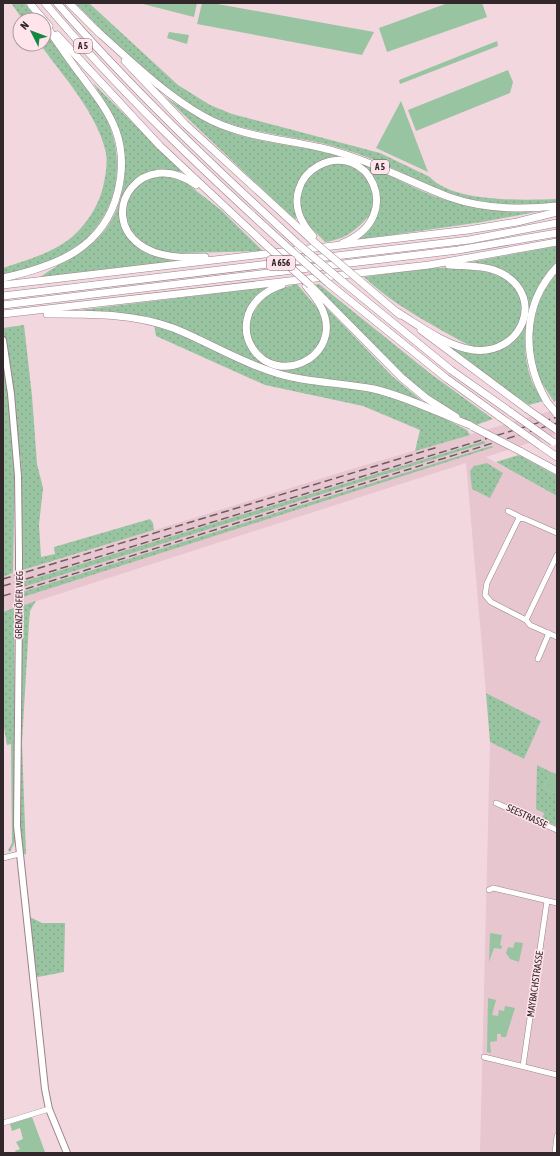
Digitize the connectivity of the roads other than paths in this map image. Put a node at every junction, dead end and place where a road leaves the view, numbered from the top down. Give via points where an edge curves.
1 (45, 3) edge
2 (58, 3) edge
3 (69, 3) edge
4 (30, 4) edge
5 (97, 31) junction
6 (52, 34) edge
7 (218, 201) junction
8 (557, 206) edge
9 (557, 212) edge
10 (557, 223) edge
11 (557, 232) edge
12 (316, 241) junction
13 (557, 242) edge
14 (333, 247) junction
15 (233, 258) junction
16 (429, 265) junction
17 (557, 267) edge
18 (3, 278) edge
19 (298, 278) junction
20 (3, 285) edge
21 (308, 285) junction
22 (3, 296) edge
23 (3, 305) edge
24 (397, 312) junction
25 (25, 313) junction
26 (3, 314) edge
27 (3, 340) edge
28 (557, 414) edge
29 (471, 426) junction
30 (557, 430) edge
31 (555, 443) edge
32 (557, 457) edge
33 (557, 471) edge
34 (508, 511) dead end
35 (522, 518) junction
36 (557, 533) edge
37 (557, 555) edge
38 (526, 620) junction
39 (549, 633) junction
40 (557, 637) edge
41 (538, 659) dead end
42 (496, 803) dead end
43 (557, 830) edge
44 (19, 854) junction
45 (3, 858) edge
46 (489, 890) dead end
47 (547, 901) junction
48 (557, 903) edge
49 (484, 1058) dead end
50 (523, 1066) junction
51 (557, 1074) edge
52 (50, 1109) junction
53 (3, 1123) edge
54 (557, 1136) edge
55 (67, 1153) edge
56 (555, 1153) edge

1 - 32 highway, A 5, bridge via 163,131 284,245 446,378
2 - 31 highway, A 5, bridge via 172,126 298,244 451,370
3 - 5 highway, A 5
4 - 7 highway via 154,140
5 - 8 highway, A 5 via 162,88 204,117 227,127 265,138 332,150 468,202 516,208
5 - 12 highway, A 5 via 185,124
6 - 18 highway via 109,116 120,144 122,172 112,211 97,234 85,246 55,263
7 - 15 highway via 182,176 158,172 142,179 129,191 124,208 124,220 128,232 135,241 160,254 177,257
7 - 19 highway, bridge
9 - 14 highway via 468,230
10 - 22 highway, A 656 via 462,241
11 - 23 highway, A 656 via 458,250
12 - 14 highway via 298,213 297,196 300,184 321,164 338,161 350,163 365,172 372,181 377,198 376,210 372,221 364,230 350,241
12 - 24 highway, bridge
13 - 16 highway
14 - 15 highway
15 - 20 highway
16 - 19 highway
16 - 24 highway via 479,267 496,271 508,278 518,288 523,299 524,312 519,330 512,340 501,346 490,350 473,350 448,342
17 - 28 highway, bridge via 539,294 532,311 528,335 532,367 537,382 547,402
19 - 21 highway, A 656, bridge
19 - 21 highway, A 656 via 270,290 257,300 249,311 247,338 257,355 267,362 282,367 300,365 313,357 321,346 326,332 325,317
19 - 25 highway
21 - 29 highway via 402,378 426,398
24 - 30 highway, bridge
25 - 26 highway
25 - 29 highway via 113,315 155,322 271,372 400,396
27 - 44 main road, GRENZHÖFER WEG, bridge via 11,394 18,476 16,775
29 - 33 highway, bridge
34 - 35 street
35 - 36 street
35 - 38 street via 514,525 485,588 485,595 491,602
37 - 38 street
38 - 39 street via 530,625
39 - 40 street
39 - 41 street
42 - 43 street, SEESTRASSE
44 - 45 street
44 - 52 main road, GRENZHÖFER WEG via 45,1089
46 - 47 street via 493,888
47 - 48 street
47 - 50 street, MAYBACHSTRASSE
49 - 50 street
50 - 51 street
52 - 53 street
52 - 55 main road, GRENZHÖFER WEG
54 - 56 street

